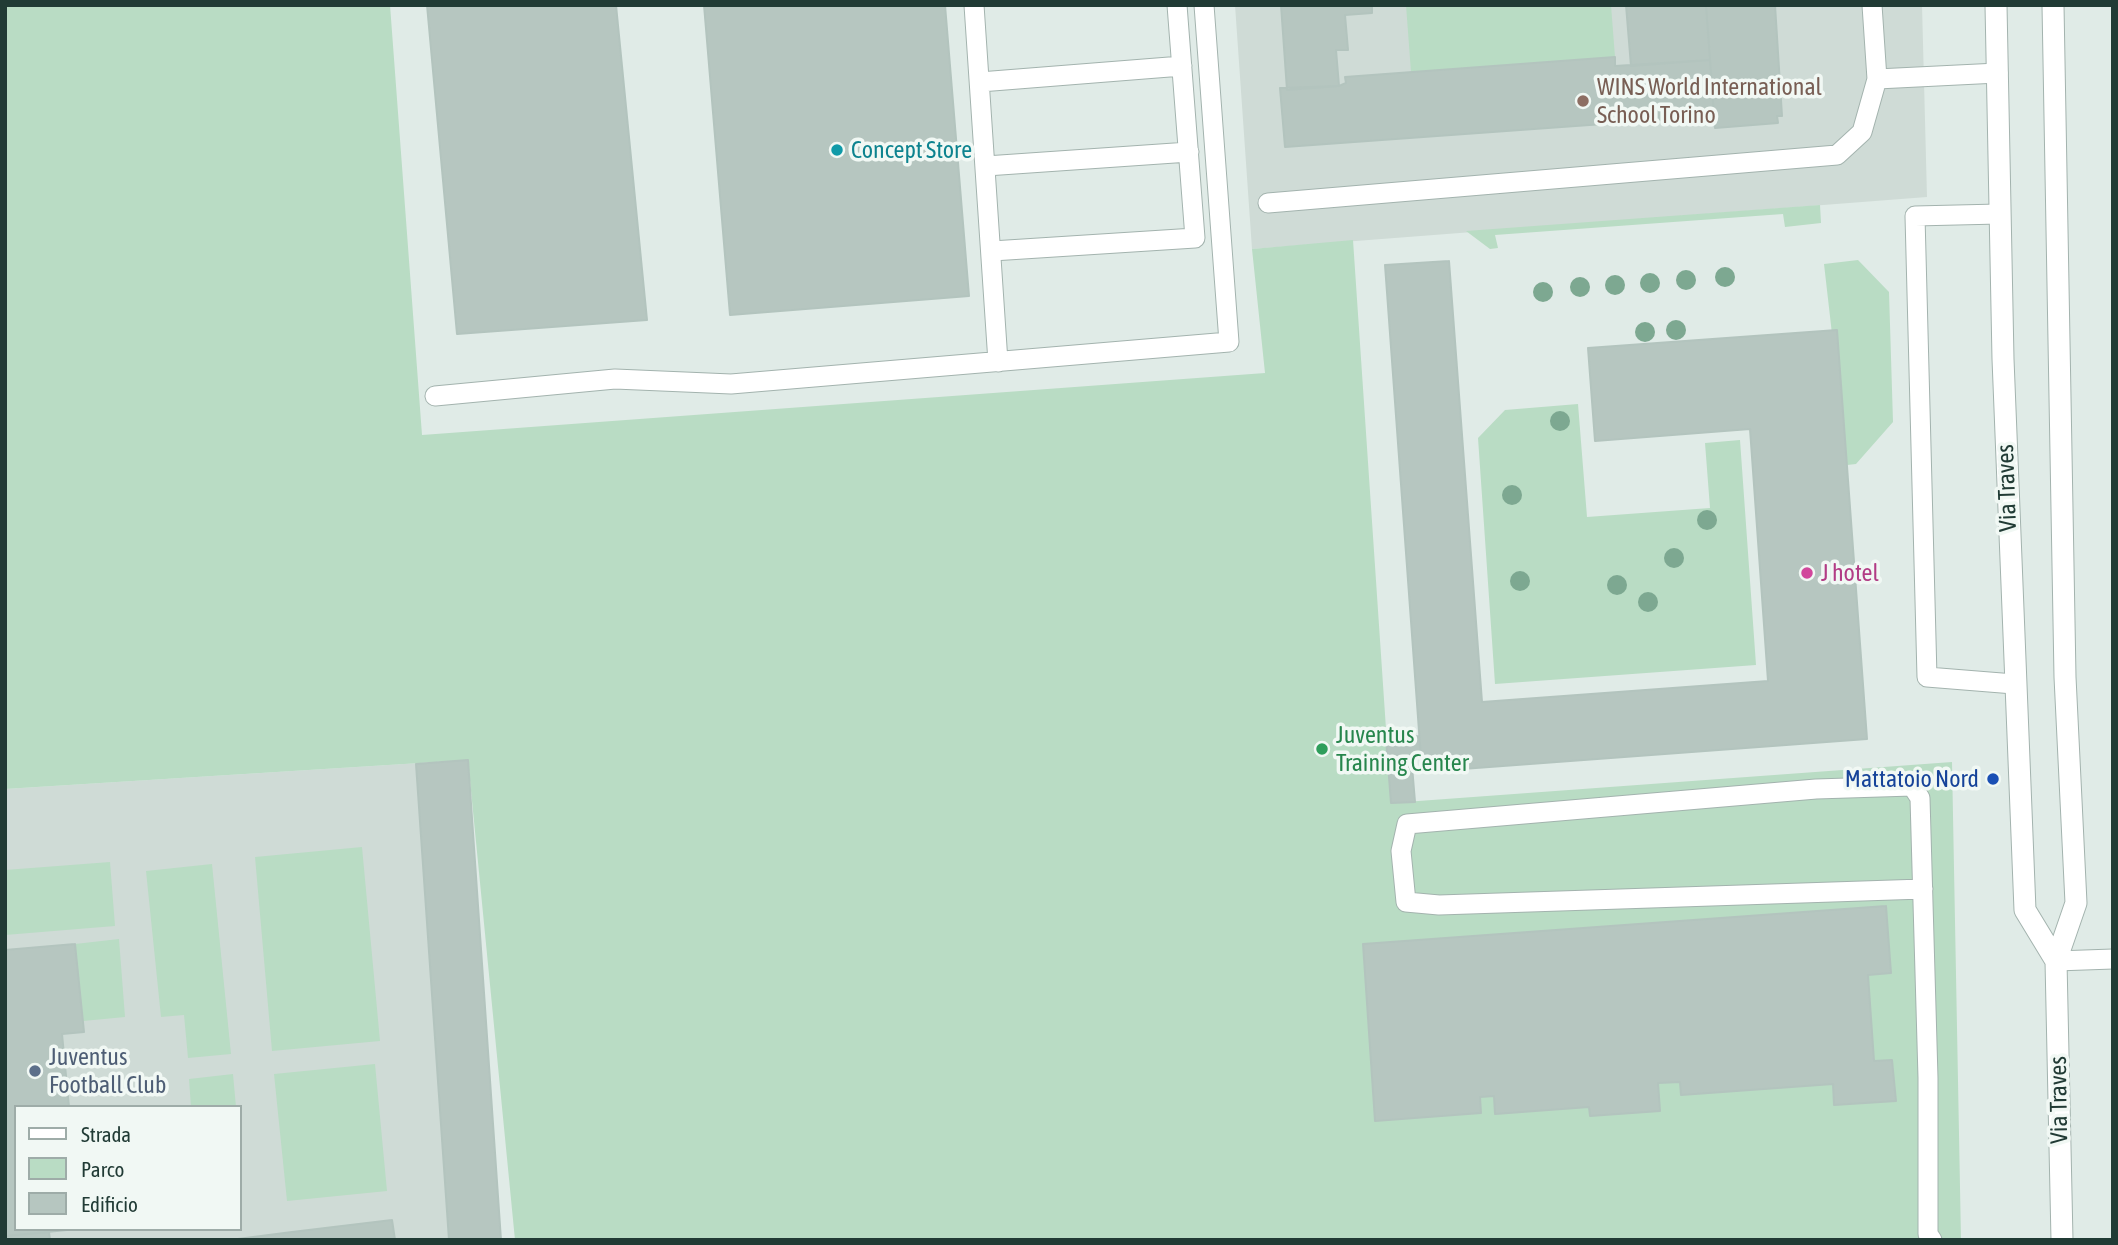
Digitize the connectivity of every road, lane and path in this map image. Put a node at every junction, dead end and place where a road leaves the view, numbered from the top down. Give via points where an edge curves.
1 (974, 5) edge
2 (1177, 5) edge
3 (1204, 5) edge
4 (1872, 5) edge
5 (1996, 5) edge
6 (2053, 5) edge
7 (1182, 66) junction
8 (1997, 73) junction
9 (1877, 79) junction
10 (980, 82) junction
11 (1189, 152) junction
12 (986, 166) junction
13 (1268, 203) dead end
14 (1999, 214) junction
15 (992, 251) junction
16 (998, 362) junction
17 (435, 396) dead end
18 (2014, 684) junction
19 (1923, 889) junction
20 (2113, 959) edge
21 (2056, 961) junction
22 (1932, 1240) edge
23 (2062, 1240) edge

1 - 10 lane
2 - 7 lane
3 - 16 lane via 1229,342
4 - 9 lane
5 - 8 street, Via Traves
6 - 21 street, Via Traves via 2065,677 2076,903
7 - 10 lane
7 - 11 lane
8 - 9 lane
8 - 14 street, Via Traves
9 - 13 lane via 1862,132 1837,155
10 - 12 lane
11 - 12 lane
11 - 15 lane via 1195,238
12 - 15 lane
14 - 18 street, Via Traves
14 - 18 lane via 1915,216 1927,677
15 - 16 lane
16 - 17 lane via 731,384 615,379
18 - 21 street, Via Traves via 2025,909
19 - 19 lane via 1920,798 1912,786 1816,789 1407,824 1401,851 1406,902 1439,905
19 - 22 lane via 1928,1234
20 - 21 lane
21 - 23 street, Via Traves

